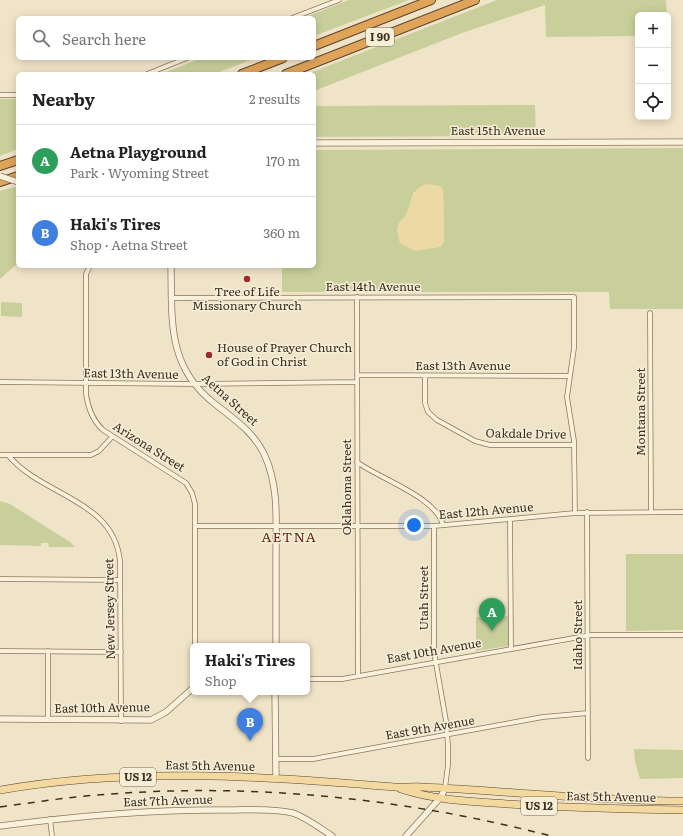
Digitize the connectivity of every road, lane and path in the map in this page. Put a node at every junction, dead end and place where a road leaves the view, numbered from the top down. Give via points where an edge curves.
1 (339, 0) edge
2 (431, 0) edge
3 (475, 0) edge
4 (297, 16) edge
5 (316, 45) edge
6 (182, 60) edge
7 (278, 60) edge
8 (152, 72) edge
9 (247, 72) edge
10 (291, 72) edge
11 (16, 94) edge
12 (0, 95) edge
13 (683, 142) edge
14 (316, 143) edge
15 (16, 161) edge
16 (0, 166) edge
17 (0, 176) edge
18 (16, 177) edge
19 (16, 181) edge
20 (0, 182) edge
21 (89, 268) edge
22 (172, 268) edge
23 (172, 298) junction
24 (356, 298) junction
25 (650, 312) dead end
26 (357, 375) junction
27 (425, 376) junction
28 (569, 376) junction
29 (0, 382) edge
30 (357, 382) junction
31 (86, 383) junction
32 (194, 384) junction
33 (112, 437) junction
34 (574, 445) junction
35 (0, 455) edge
36 (8, 455) junction
37 (357, 462) junction
38 (587, 512) junction
39 (651, 512) junction
40 (683, 512) edge
41 (575, 513) junction
42 (510, 519) junction
43 (443, 525) junction
44 (195, 526) junction
45 (357, 526) junction
46 (434, 526) junction
47 (276, 527) junction
48 (0, 579) edge
49 (120, 580) junction
50 (683, 635) edge
51 (587, 636) junction
52 (195, 643) edge
53 (276, 643) edge
54 (511, 649) junction
55 (0, 651) edge
56 (48, 651) junction
57 (121, 652) junction
58 (435, 662) junction
59 (358, 676) junction
60 (310, 679) edge
61 (190, 691) edge
62 (276, 695) edge
63 (588, 713) junction
64 (0, 720) edge
65 (48, 720) junction
66 (121, 721) junction
67 (447, 735) junction
68 (588, 758) dead end
69 (276, 759) junction
70 (276, 778) junction
71 (397, 788) junction
72 (445, 789) junction
73 (0, 790) edge
74 (440, 798) junction
75 (683, 801) edge
76 (683, 810) edge
77 (50, 819) junction
78 (0, 826) edge
79 (52, 836) edge
80 (332, 836) edge
81 (406, 836) edge

1 - 4 street
2 - 5 highway, I 90
3 - 10 highway, I 90
6 - 8 street
7 - 9 highway
11 - 12 street
13 - 14 street, East 15th Avenue
15 - 16 highway
17 - 19 street, bridge
18 - 20 highway
21 - 31 street, Arizona Street via 86,274
22 - 23 street, Aetna Street
23 - 24 street, East 14th Avenue
23 - 32 street, Aetna Street via 172,328 176,346 185,372
24 - 26 street, Oklahoma Street
24 - 28 street, East 14th Avenue via 574,297 574,348
25 - 39 street, Montana Street
26 - 27 street, East 13th Avenue
26 - 30 street, Oklahoma Street
27 - 28 street, East 13th Avenue
27 - 34 street, Oakdale Drive via 425,403 428,412 436,420 475,441 490,445
28 - 34 street via 567,397
29 - 31 street, East 13th Avenue
30 - 32 street, East 13th Avenue
30 - 37 street, Oklahoma Street
31 - 32 street, East 13th Avenue
31 - 33 street, Arizona Street via 91,414 100,427
32 - 47 street, Aetna Street via 214,404 245,427 260,446 269,465 274,485
33 - 36 street via 99,451 91,455
33 - 44 street, Arizona Street via 188,486 194,501
34 - 41 street
35 - 36 street
36 - 49 street, New Jersey Street via 25,470 94,512 106,524 118,546
37 - 43 street via 431,506
37 - 45 street, Oklahoma Street
38 - 39 street, East 12th Avenue
38 - 41 street, East 12th Avenue
38 - 51 street, Idaho Street
39 - 40 street, East 12th Avenue
41 - 42 street, East 12th Avenue
42 - 43 street, East 12th Avenue
42 - 54 street
43 - 46 street, East 12th Avenue
44 - 47 street, East 12th Avenue
44 - 52 street, Arizona Street
45 - 46 street, East 12th Avenue
45 - 47 street, East 12th Avenue
45 - 59 street, Oklahoma Street
46 - 58 street, Utah Street
47 - 53 street, Aetna Street
48 - 49 street
49 - 57 street, New Jersey Street
50 - 51 street, East 10th Avenue
51 - 54 street, East 10th Avenue
51 - 63 street, Idaho Street
54 - 58 street, East 10th Avenue
55 - 56 street
56 - 57 street
56 - 65 street
57 - 66 street, New Jersey Street
58 - 59 street, East 10th Avenue
58 - 67 street, Utah Street
59 - 60 street, East 10th Avenue via 338,680
61 - 66 street, East 10th Avenue via 156,718 146,721
62 - 69 street
63 - 67 street, East 9th Avenue via 543,717
63 - 68 street, Idaho Street
64 - 65 street, East 10th Avenue
65 - 66 street, East 10th Avenue
67 - 69 street, East 9th Avenue via 317,758
67 - 72 street, Utah Street
69 - 70 street
70 - 71 main road, East 5th Avenue / US 12
70 - 73 main road, East 5th Avenue / US 12 via 122,777
71 - 72 main road, East 5th Avenue / US 12
71 - 74 main road, East 5th Avenue / US 12
72 - 74 street
72 - 75 main road, East 5th Avenue / US 12 via 535,796
74 - 76 main road, East 5th Avenue / US 12 via 544,806
74 - 81 street
77 - 78 street, East 7th Avenue
77 - 79 street
77 - 80 street, East 7th Avenue via 176,810 280,812 302,817

